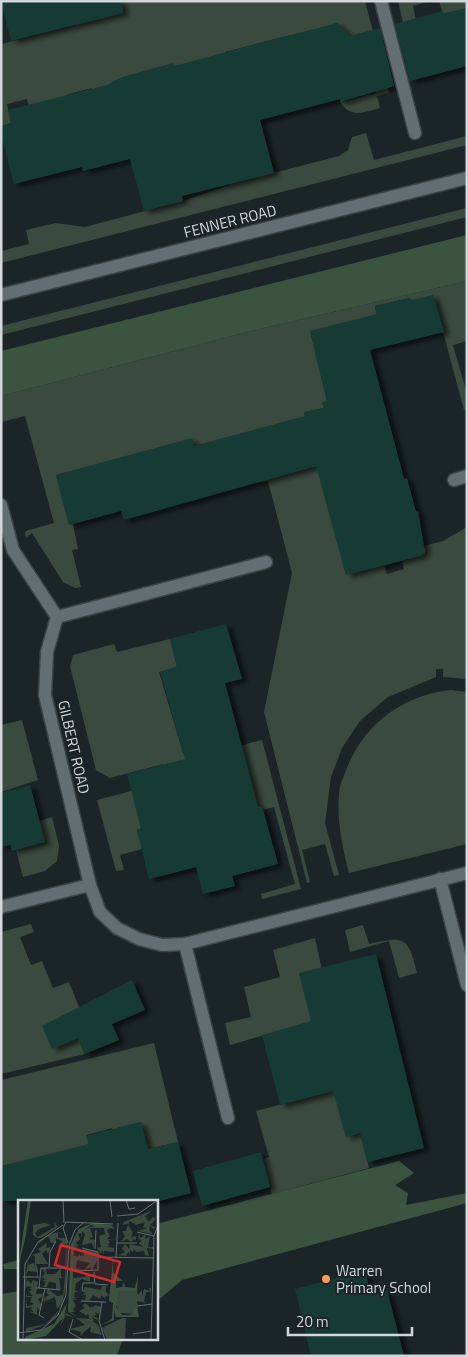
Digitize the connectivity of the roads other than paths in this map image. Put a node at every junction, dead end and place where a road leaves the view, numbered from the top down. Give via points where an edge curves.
1 (381, 1) edge
2 (415, 133) dead end
3 (467, 178) edge
4 (1, 295) edge
5 (1, 505) edge
6 (266, 562) dead end
7 (57, 616) junction
8 (467, 873) edge
9 (440, 879) junction
10 (90, 885) junction
11 (1, 907) edge
12 (185, 944) junction
13 (467, 986) edge
14 (228, 1118) dead end

1 - 2 street
3 - 4 street, FENNER ROAD
5 - 7 street via 13,550
6 - 7 street
7 - 10 street, GILBERT ROAD via 47,652 45,695
8 - 9 street, GILBERT ROAD
9 - 12 street, GILBERT ROAD
9 - 13 street
10 - 11 street
10 - 12 street, GILBERT ROAD via 100,912 117,928 139,939 162,945
12 - 14 street

